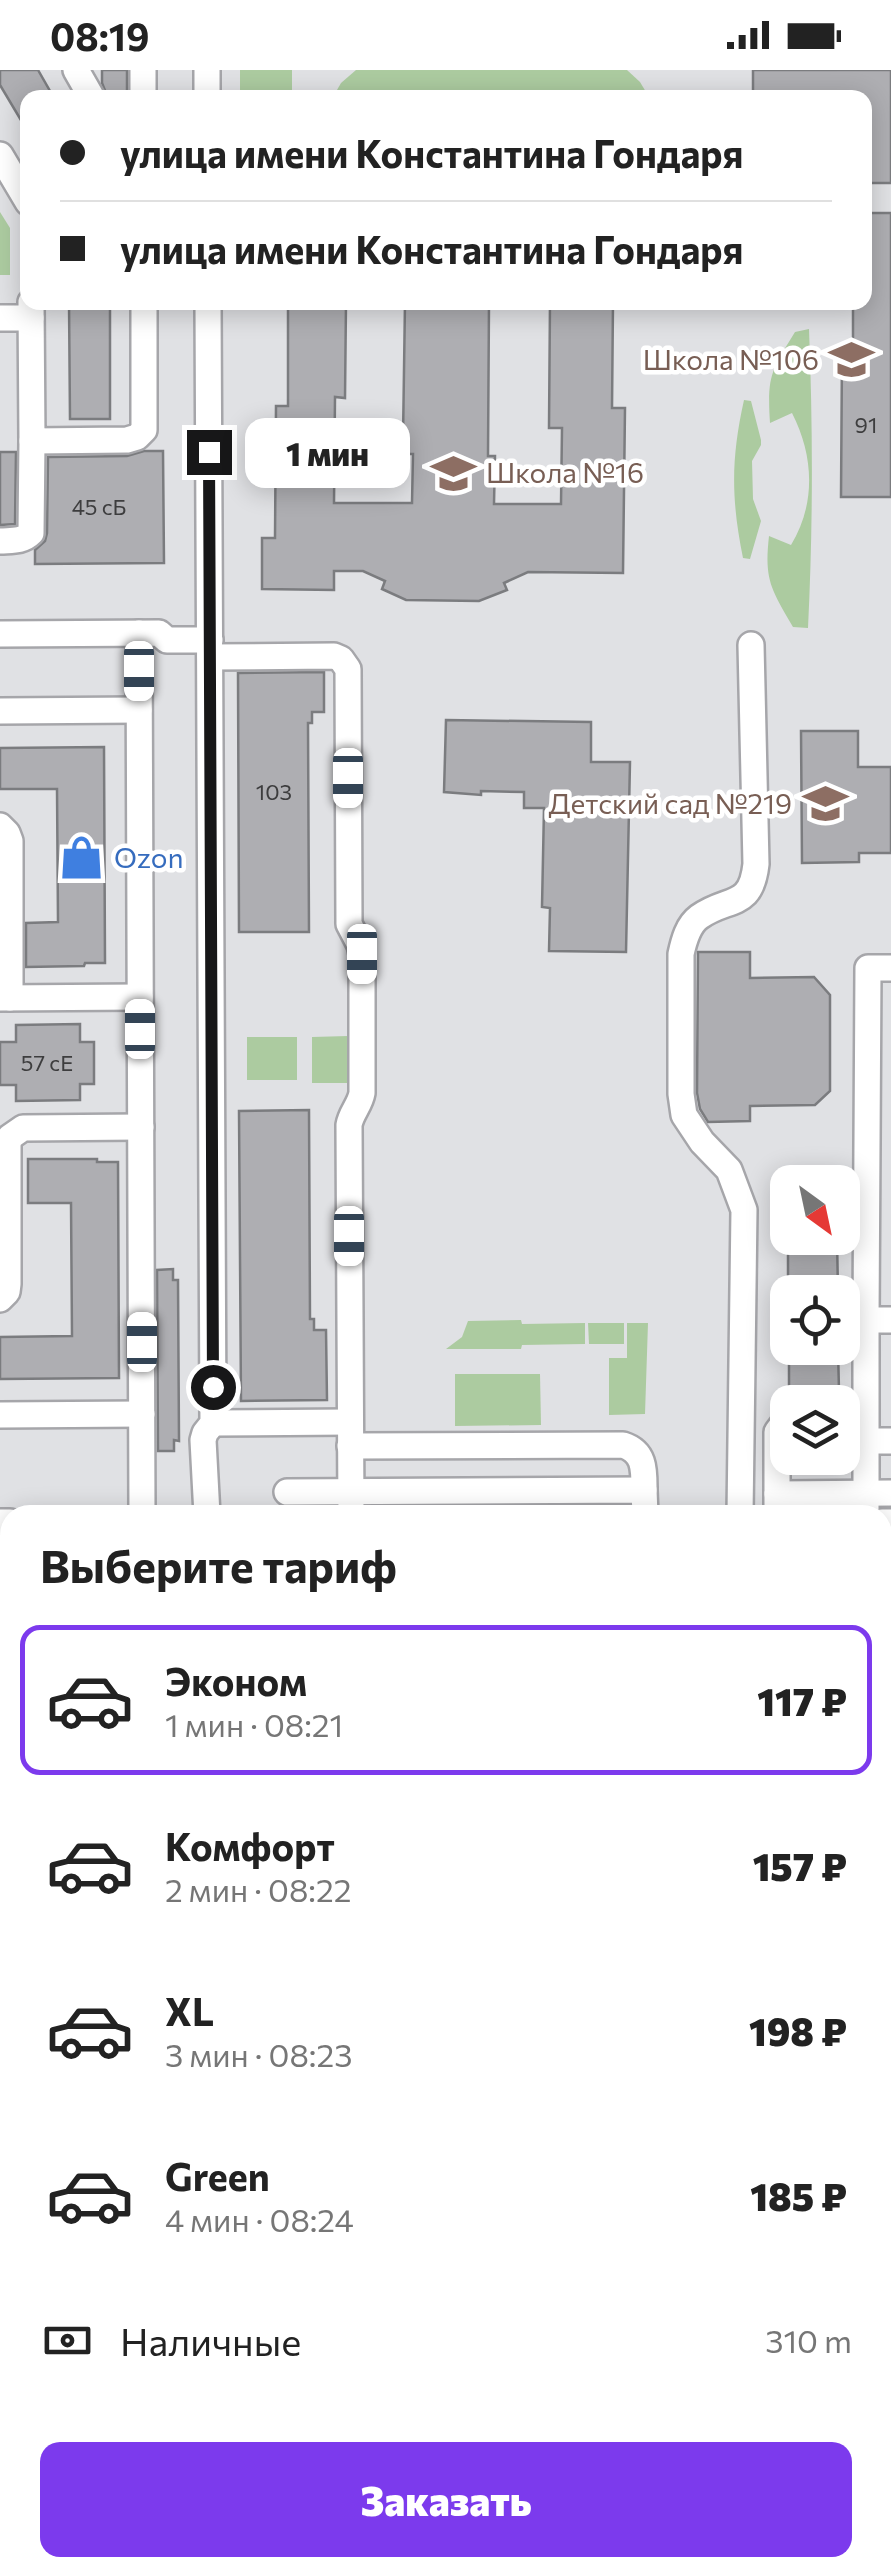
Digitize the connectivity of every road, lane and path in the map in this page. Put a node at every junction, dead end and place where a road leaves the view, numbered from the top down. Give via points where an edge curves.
1 (0, 155) edge
2 (20, 189) edge
3 (31, 310) edge
4 (144, 310) edge
5 (208, 310) edge
6 (0, 318) edge
7 (32, 441) junction
8 (15, 525) edge
9 (138, 633) junction
10 (0, 634) edge
11 (751, 644) dead end
12 (210, 649) junction
13 (0, 710) edge
14 (139, 710) junction
15 (0, 826) edge
16 (891, 968) edge
17 (140, 997) junction
18 (5, 998) edge
19 (140, 1127) junction
20 (879, 1201) edge
21 (0, 1299) edge
22 (879, 1320) edge
23 (142, 1414) junction
24 (0, 1415) edge
25 (213, 1423) junction
26 (866, 1432) edge
27 (350, 1434) junction
28 (777, 1475) edge
29 (287, 1492) dead end
30 (874, 1500) edge
31 (351, 1503) edge
32 (645, 1503) edge
33 (777, 1504) edge
34 (142, 1505) edge
35 (206, 1505) edge
36 (740, 1505) edge

1 - 2 street
3 - 6 street
3 - 7 street
4 - 7 street via 144,430 127,440
5 - 12 street
7 - 8 street
9 - 10 street
9 - 12 street
9 - 14 street
11 - 36 street via 754,882 742,897 698,918 681,954 684,1115 729,1170 744,1210
12 - 25 street
12 - 27 street via 334,656 346,664 349,924 362,950 356,1022 362,1093 349,1125
13 - 14 street
14 - 17 street
15 - 18 street via 10,841
16 - 20 street via 868,968
17 - 18 street
17 - 19 street
19 - 21 street via 23,1128 10,1136 8,1292
19 - 23 street
20 - 22 street
22 - 26 street
23 - 24 street
23 - 34 street
25 - 27 street
25 - 35 street via 203,1440
26 - 30 street
27 - 31 street
27 - 32 street via 623,1436 644,1466
28 - 33 street
29 - 31 street
30 - 33 street
31 - 32 street

